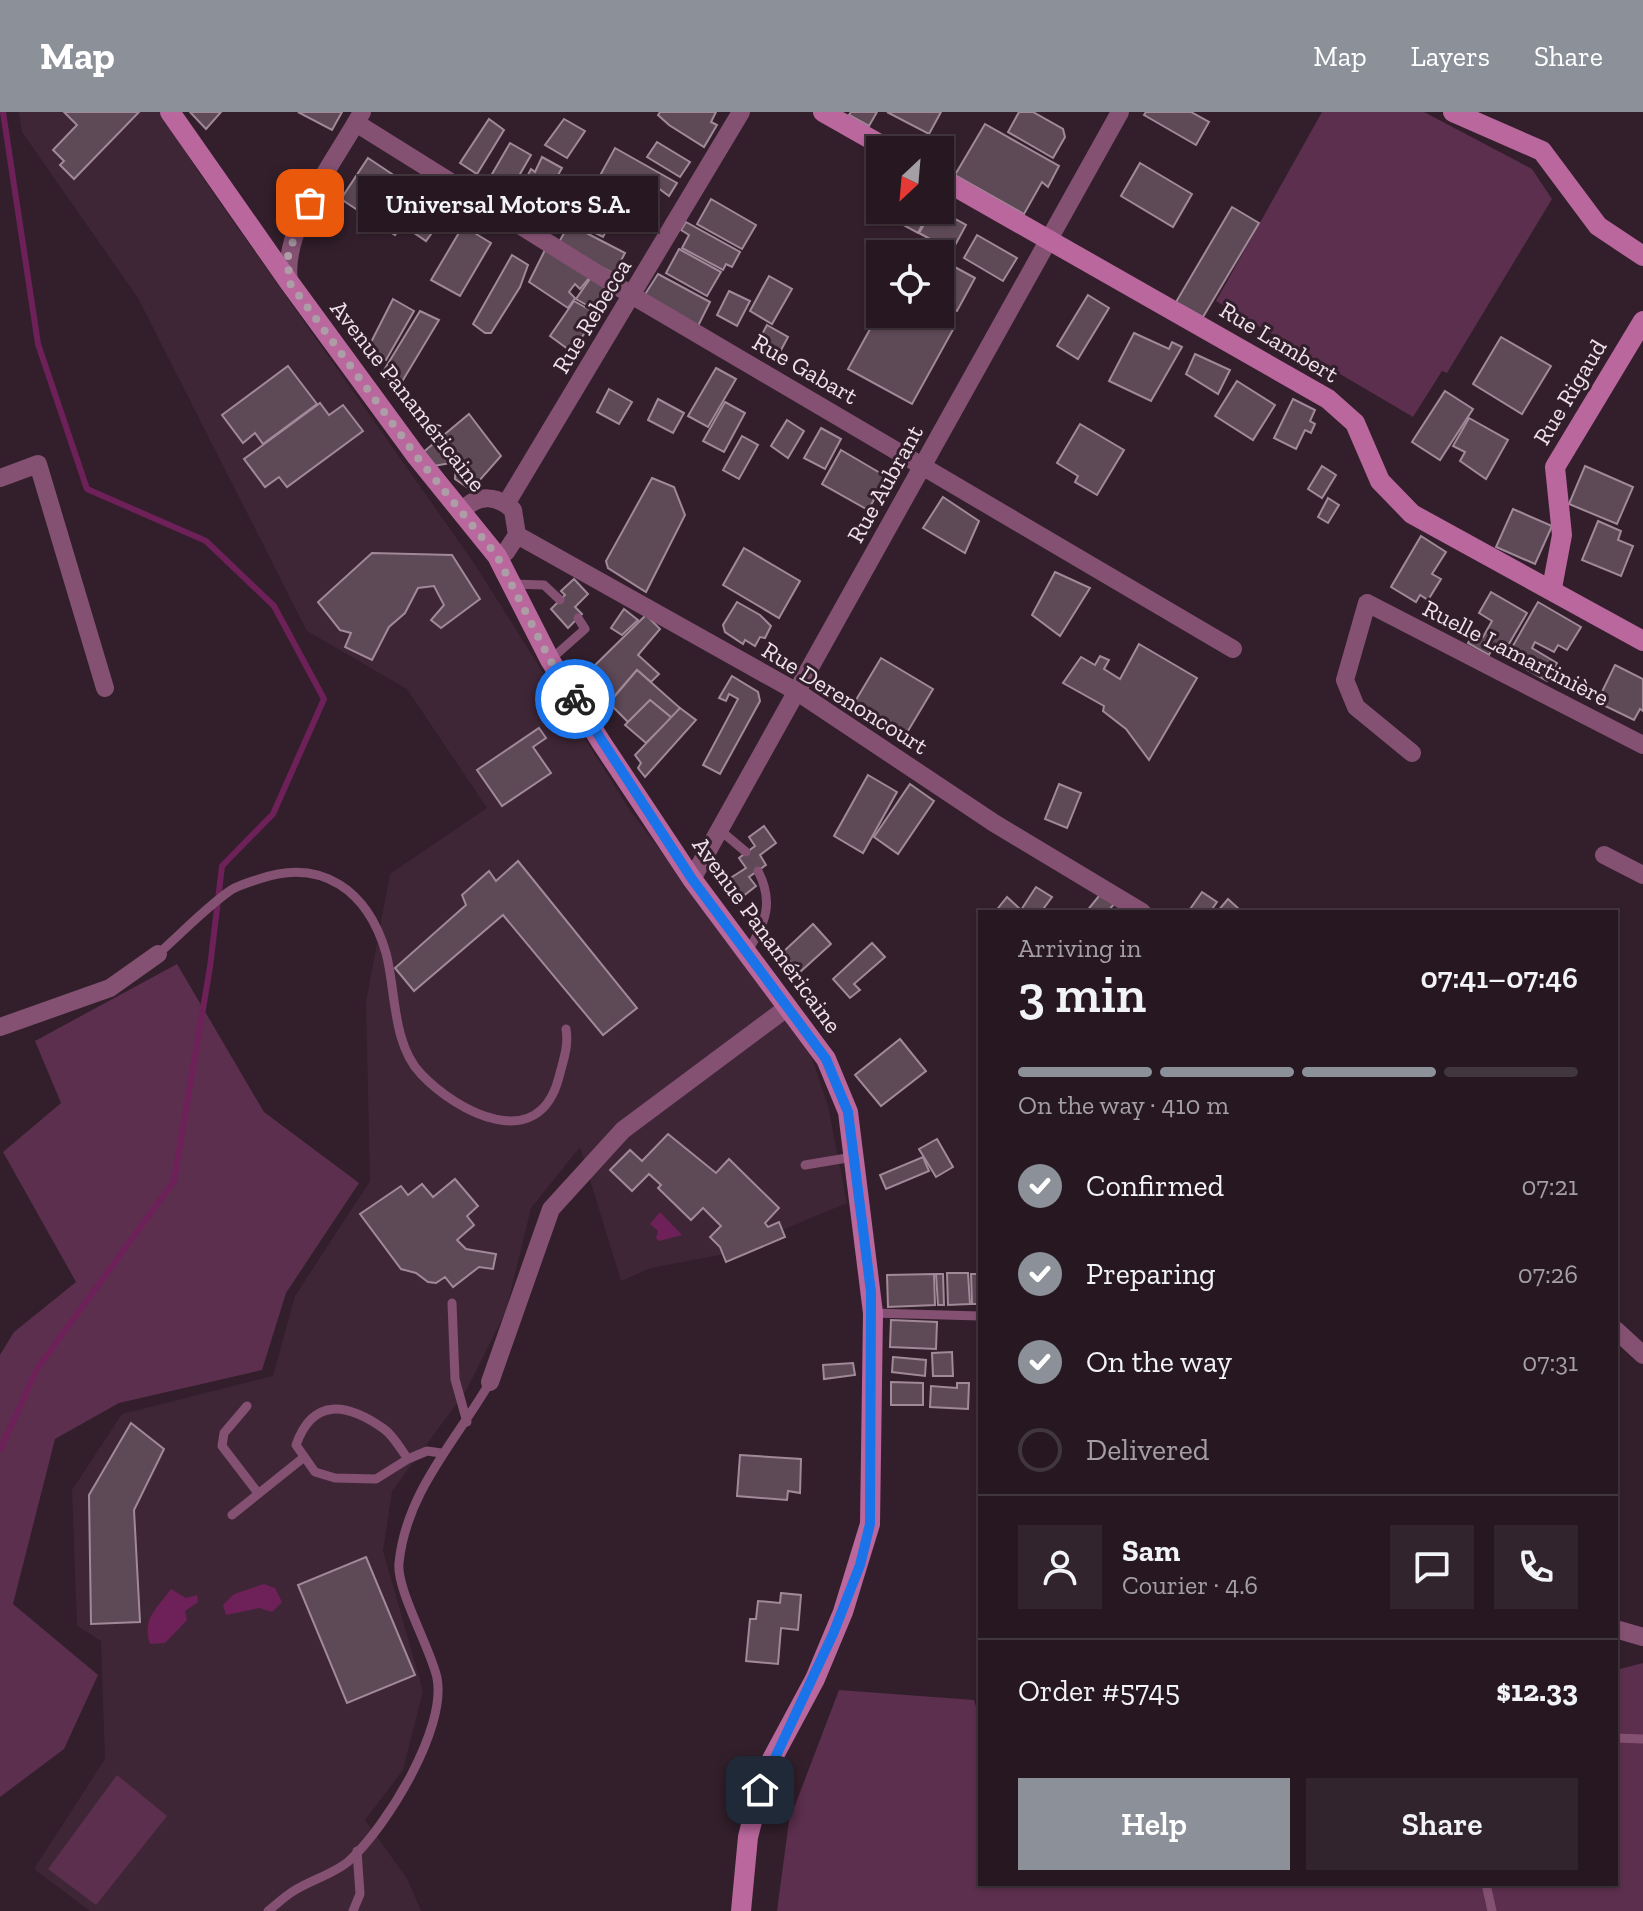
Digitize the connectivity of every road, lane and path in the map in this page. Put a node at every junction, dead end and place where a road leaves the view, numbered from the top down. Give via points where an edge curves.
1 (170, 112) edge
2 (741, 112) edge
3 (823, 112) edge
4 (1120, 112) edge
5 (1453, 112) edge
6 (359, 117) edge
7 (866, 136) edge
8 (954, 186) edge
9 (1048, 239) junction
10 (1643, 256) edge
11 (289, 282) junction
12 (633, 296) junction
13 (1643, 321) edge
14 (922, 465) junction
15 (0, 478) edge
16 (506, 504) junction
17 (463, 510) junction
18 (517, 535) junction
19 (497, 556) junction
20 (512, 584) junction
21 (1552, 588) junction
22 (560, 600) dead end
23 (578, 618) dead end
24 (1643, 641) edge
25 (1233, 649) dead end
26 (550, 660) junction
27 (105, 688) dead end
28 (799, 693) junction
29 (1643, 745) edge
30 (1412, 753) dead end
31 (721, 831) junction
32 (746, 852) dead end
33 (1604, 855) dead end
34 (758, 871) dead end
35 (1643, 875) edge
36 (692, 879) junction
37 (1139, 910) edge
38 (747, 952) junction
39 (158, 954) joint
40 (788, 1007) junction
41 (0, 1027) edge
42 (566, 1029) dead end
43 (855, 1156) junction
44 (805, 1165) dead end
45 (452, 1303) dead end
46 (873, 1313) junction
47 (978, 1316) edge
48 (1618, 1332) edge
49 (1643, 1355) edge
50 (490, 1382) joint
51 (247, 1406) dead end
52 (467, 1422) junction
53 (441, 1453) junction
54 (303, 1458) junction
55 (408, 1459) junction
56 (258, 1493) junction
57 (232, 1515) dead end
58 (1619, 1630) dead end
59 (1643, 1637) edge
60 (1618, 1738) edge
61 (1643, 1739) edge
62 (357, 1851) junction
63 (1486, 1886) edge
64 (268, 1911) edge
65 (353, 1911) edge
66 (741, 1911) edge
67 (1492, 1911) edge

1 - 11 main road, Avenue Panaméricaine
2 - 12 street, Rue Rebecca
3 - 7 main road
4 - 9 street, Rue Aubrant
5 - 10 main road via 1542,151 1598,226
6 - 11 street via 295,230 288,253
6 - 12 street, Rue Gabart
8 - 9 main road, Rue Lambert
9 - 14 street, Rue Aubrant
9 - 21 main road, Rue Lambert via 1328,399 1355,423 1380,481 1412,514
11 - 17 main road, Avenue Panaméricaine via 417,457
12 - 14 street, Rue Gabart
12 - 16 street, Rue Rebecca
13 - 21 main road, Rue Rigaud via 1555,467 1562,535
14 - 25 street, Rue Gabart
14 - 28 street, Rue Aubrant
15 - 27 street via 38,464
16 - 17 street via 480,499
16 - 18 street via 517,518
17 - 19 main road, Avenue Panaméricaine
18 - 19 street
18 - 28 street, Rue Derenoncourt
19 - 20 main road, Avenue Panaméricaine
20 - 22 lane via 544,585
20 - 26 main road, Avenue Panaméricaine
21 - 24 main road, Rue Lambert
23 - 26 lane via 585,629
26 - 36 main road, Avenue Panaméricaine
28 - 31 street, Rue Aubrant
28 - 37 street, Rue Derenoncourt via 994,823
29 - 30 street, Ruelle Lamartinière via 1367,603 1345,680 1356,707
31 - 32 lane
31 - 36 street, Rue Aubrant
33 - 35 street
34 - 38 lane via 768,890 767,906
36 - 38 main road, Avenue Panaméricaine
38 - 40 main road, Avenue Panaméricaine
39 - 41 street via 110,988
39 - 42 lane via 232,889 285,870 317,873 351,890 376,928 402,1038 419,1072 463,1108 496,1122 535,1114 555,1092
40 - 43 main road, Avenue Panaméricaine via 835,1077 848,1112
40 - 50 street via 623,1130 551,1209
43 - 44 lane
43 - 46 main road, Avenue Panaméricaine
45 - 52 lane via 455,1379
46 - 47 lane
46 - 66 main road, Avenue Panaméricaine via 867,1539 815,1679 760,1790 746,1850
48 - 49 street
50 - 52 lane
51 - 56 lane via 224,1433 222,1446
52 - 53 lane
53 - 55 lane via 427,1451
53 - 62 lane via 409,1515 398,1567 437,1680 436,1714 418,1760 387,1814
54 - 55 lane via 315,1472 335,1478 376,1479
54 - 55 lane via 296,1445 302,1428 315,1412 338,1407 386,1430
54 - 56 lane
56 - 57 lane
58 - 59 street
60 - 61 lane
62 - 64 lane
62 - 65 lane via 360,1894
63 - 67 lane

